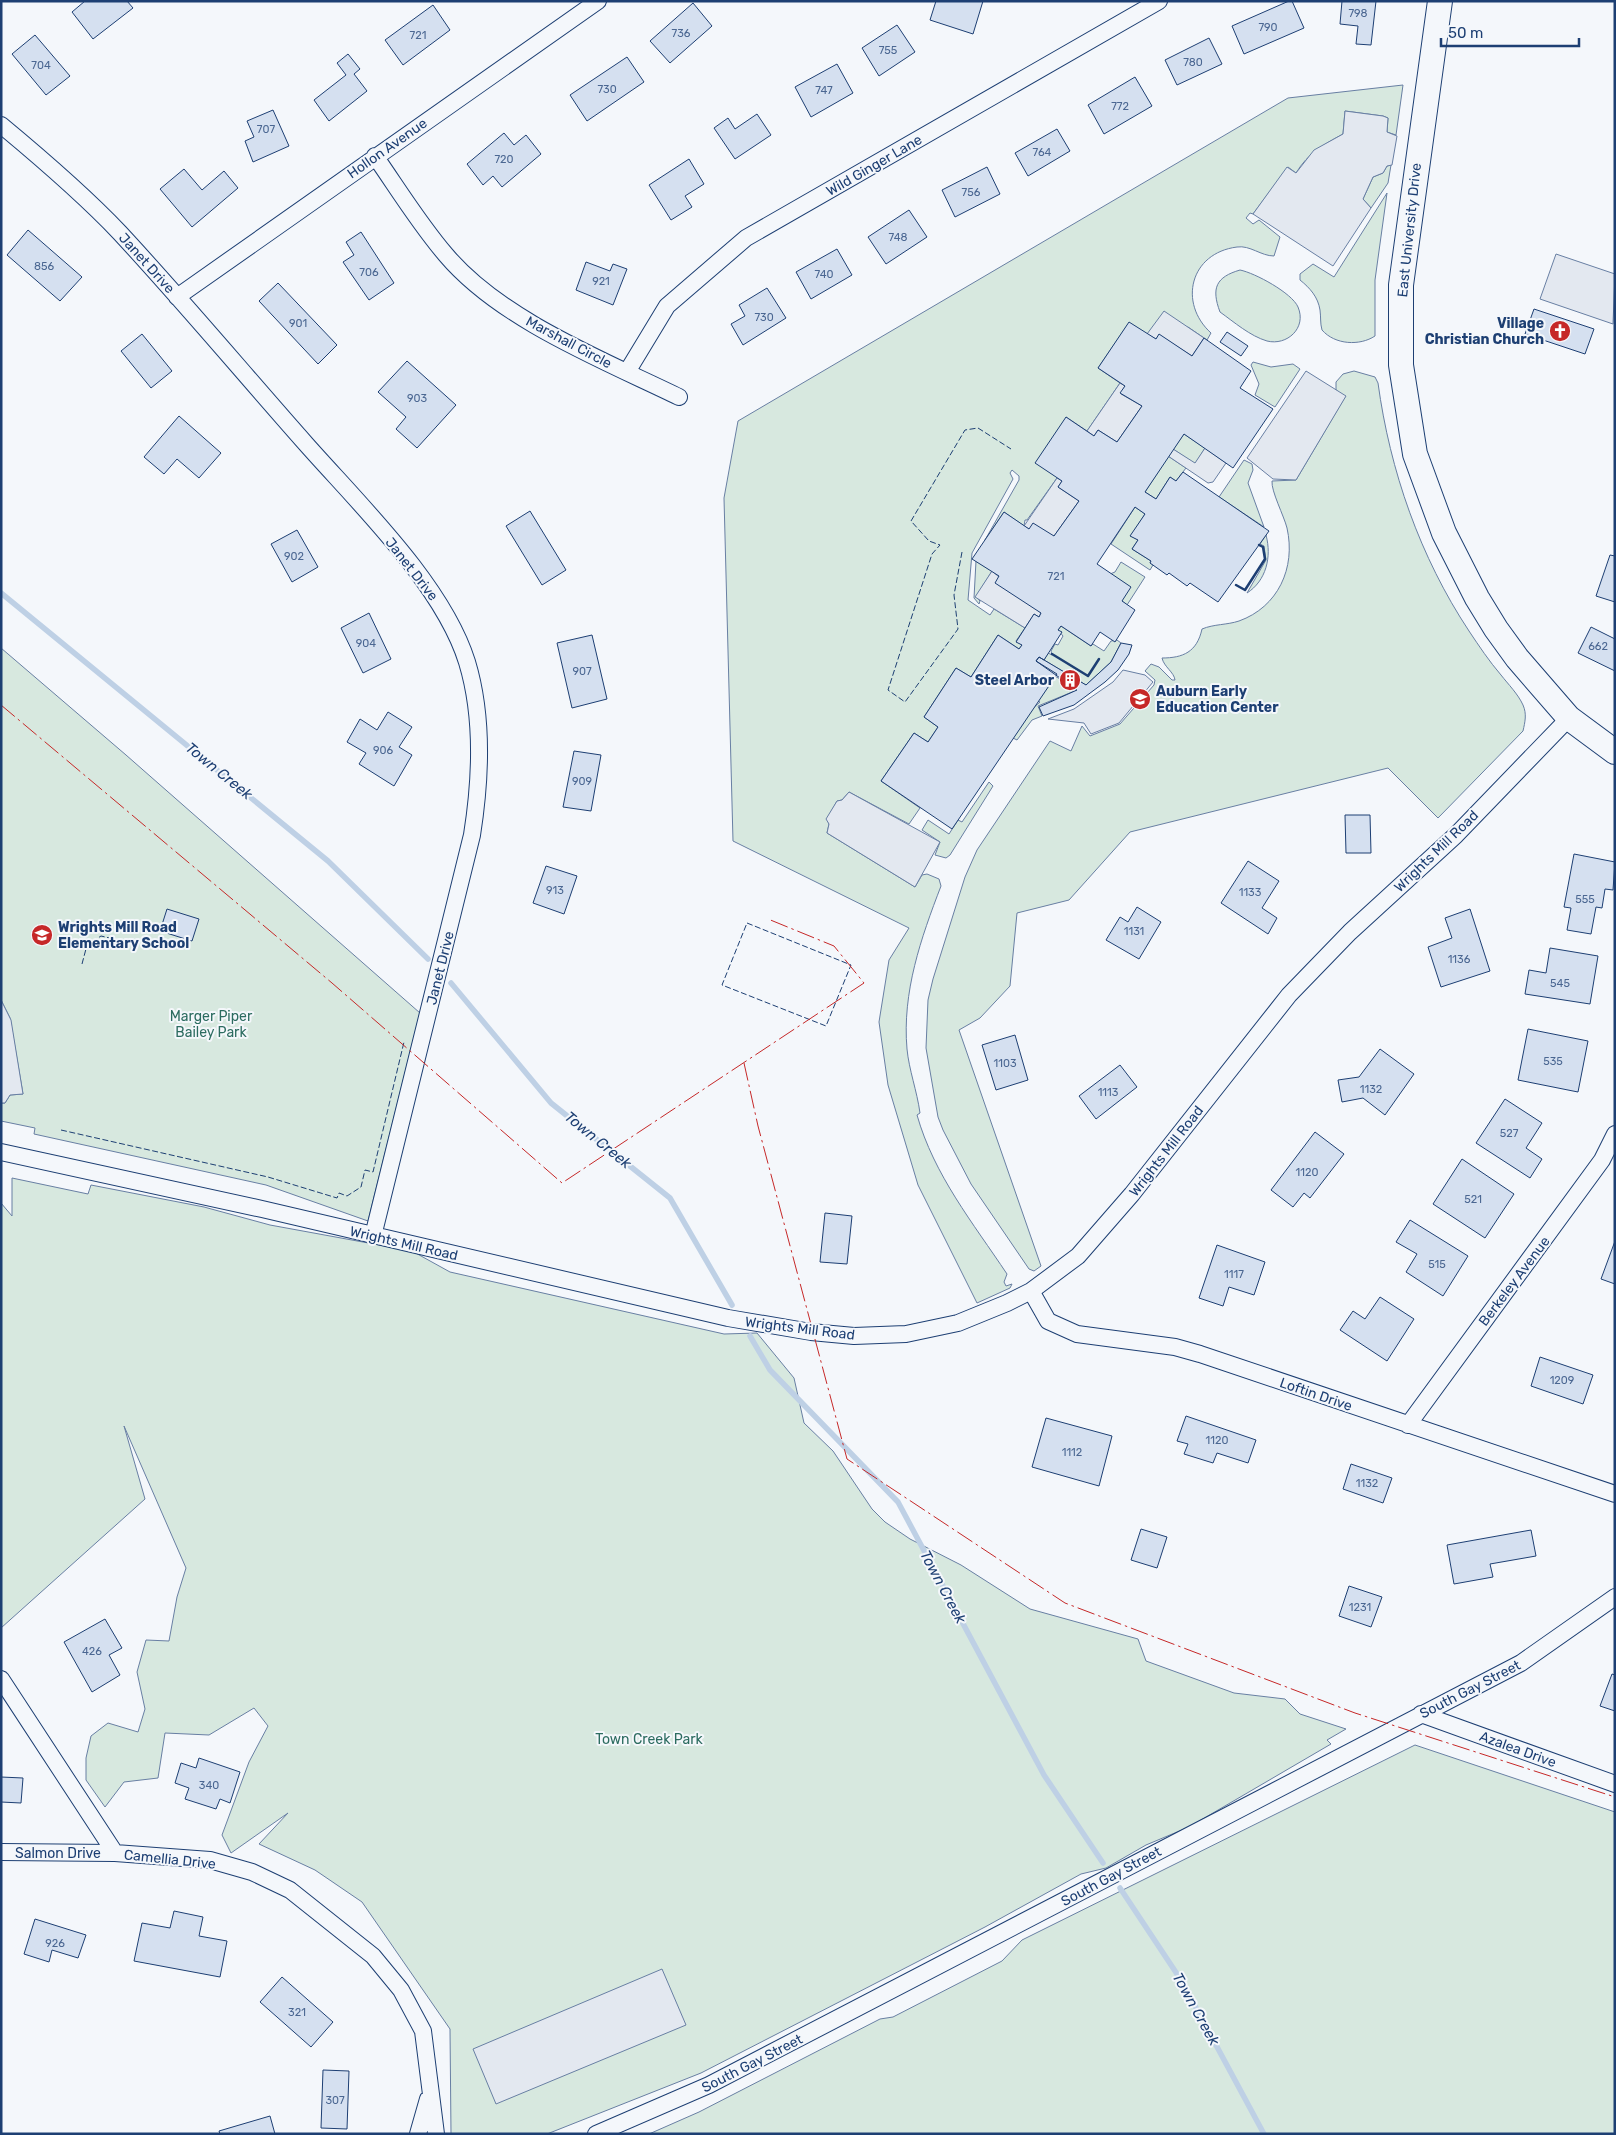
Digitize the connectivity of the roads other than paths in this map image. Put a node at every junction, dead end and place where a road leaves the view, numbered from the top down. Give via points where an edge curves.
1 (598, 1) edge
2 (1159, 1) edge
3 (1440, 1) edge
4 (1, 125) edge
5 (375, 156) junction
6 (177, 297) junction
7 (627, 372) junction
8 (678, 398) dead end
9 (1569, 718) junction
10 (1615, 752) edge
11 (1615, 1134) edge
12 (1, 1152) edge
13 (373, 1236) junction
14 (1031, 1291) junction
15 (1408, 1425) junction
16 (1615, 1494) edge
17 (1615, 1597) edge
18 (1, 1679) edge
19 (1421, 1714) junction
20 (1615, 1784) edge
21 (1, 1852) edge
22 (115, 1853) junction
23 (430, 2092) junction
24 (418, 2134) edge
25 (436, 2134) edge
26 (596, 2134) edge

1 - 5 street, Hollon Avenue
2 - 7 street, Wild Ginger Lane via 746,238 667,306
3 - 9 main road, East University Drive via 1401,286 1401,365 1406,409 1422,478 1459,566 1517,658
4 - 6 street, Janet Drive via 112,225
5 - 6 street, Hollon Avenue
5 - 7 street, Marshall Circle via 446,256 476,285 530,323
6 - 13 street, Janet Drive via 429,587 451,623 467,662 479,725 479,790 472,835
7 - 8 street, Marshall Circle
9 - 10 main road, East University Drive
9 - 14 street, Wrights Mill Road via 1456,835 1350,932 1289,995 1126,1201 1078,1256
11 - 15 street, Berkeley Avenue via 1602,1160
12 - 13 street, Wrights Mill Road
13 - 14 street, Wrights Mill Road via 728,1318 837,1335 880,1336 932,1329 983,1314
14 - 15 street, Loftin Drive via 1048,1321 1077,1334 1175,1347
15 - 16 street, Loftin Drive
17 - 19 street, South Gay Street via 1521,1663
18 - 22 street, Camellia Drive
19 - 20 street, Azalea Drive
19 - 26 street, South Gay Street via 709,2085
21 - 22 street, Salmon Drive
22 - 23 street, Camellia Drive via 210,1860 252,1872 290,1890 373,1956 401,1990 423,2031
23 - 24 street, Camellia Drive
23 - 25 street, Camellia Drive

